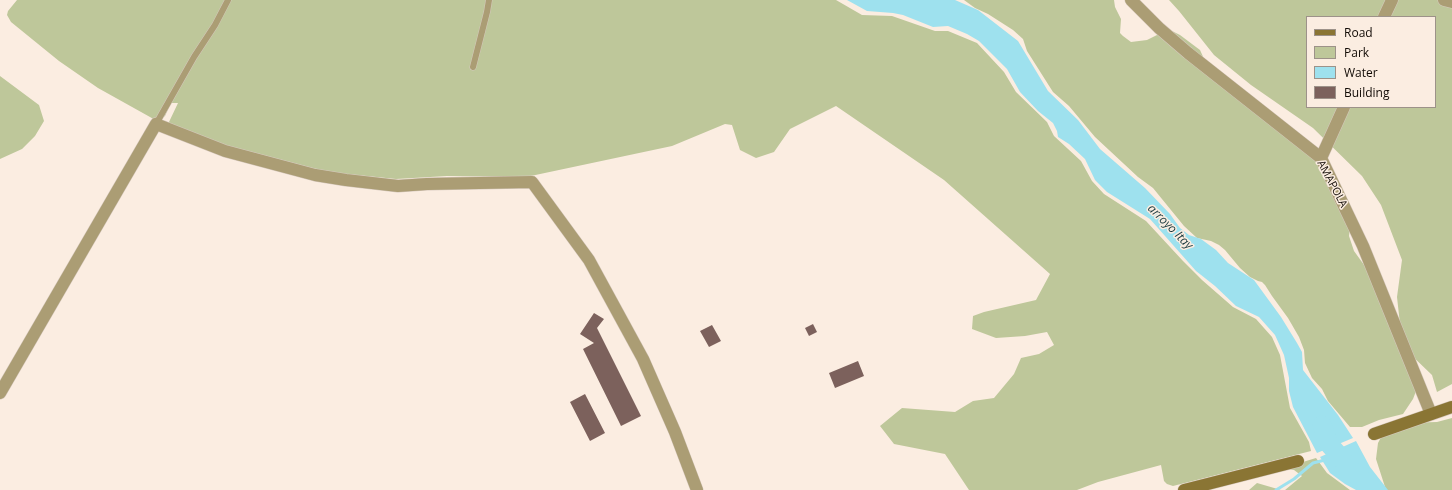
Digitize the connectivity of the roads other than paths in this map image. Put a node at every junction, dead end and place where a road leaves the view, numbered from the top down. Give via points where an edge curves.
1 (228, 0) edge
2 (489, 0) edge
3 (1131, 0) edge
4 (1392, 0) edge
5 (1444, 0) edge
6 (1452, 2) edge
7 (1384, 16) edge
8 (473, 67) dead end
9 (1344, 108) edge
10 (156, 124) junction
11 (1321, 158) junction
12 (0, 393) edge
13 (1452, 407) edge
14 (1431, 414) junction
15 (1374, 434) dead end
16 (1298, 461) dead end
17 (698, 490) edge
18 (1184, 490) edge

1 - 10 lane
2 - 8 lane
3 - 11 street, AMAPOLA via 1188,53
4 - 7 street
5 - 6 street
9 - 11 street
10 - 12 street
10 - 17 street via 225,151 338,179 398,186 532,182 589,260 643,358
11 - 14 street, AMAPOLA via 1363,246
13 - 14 street
14 - 15 street
16 - 18 street

